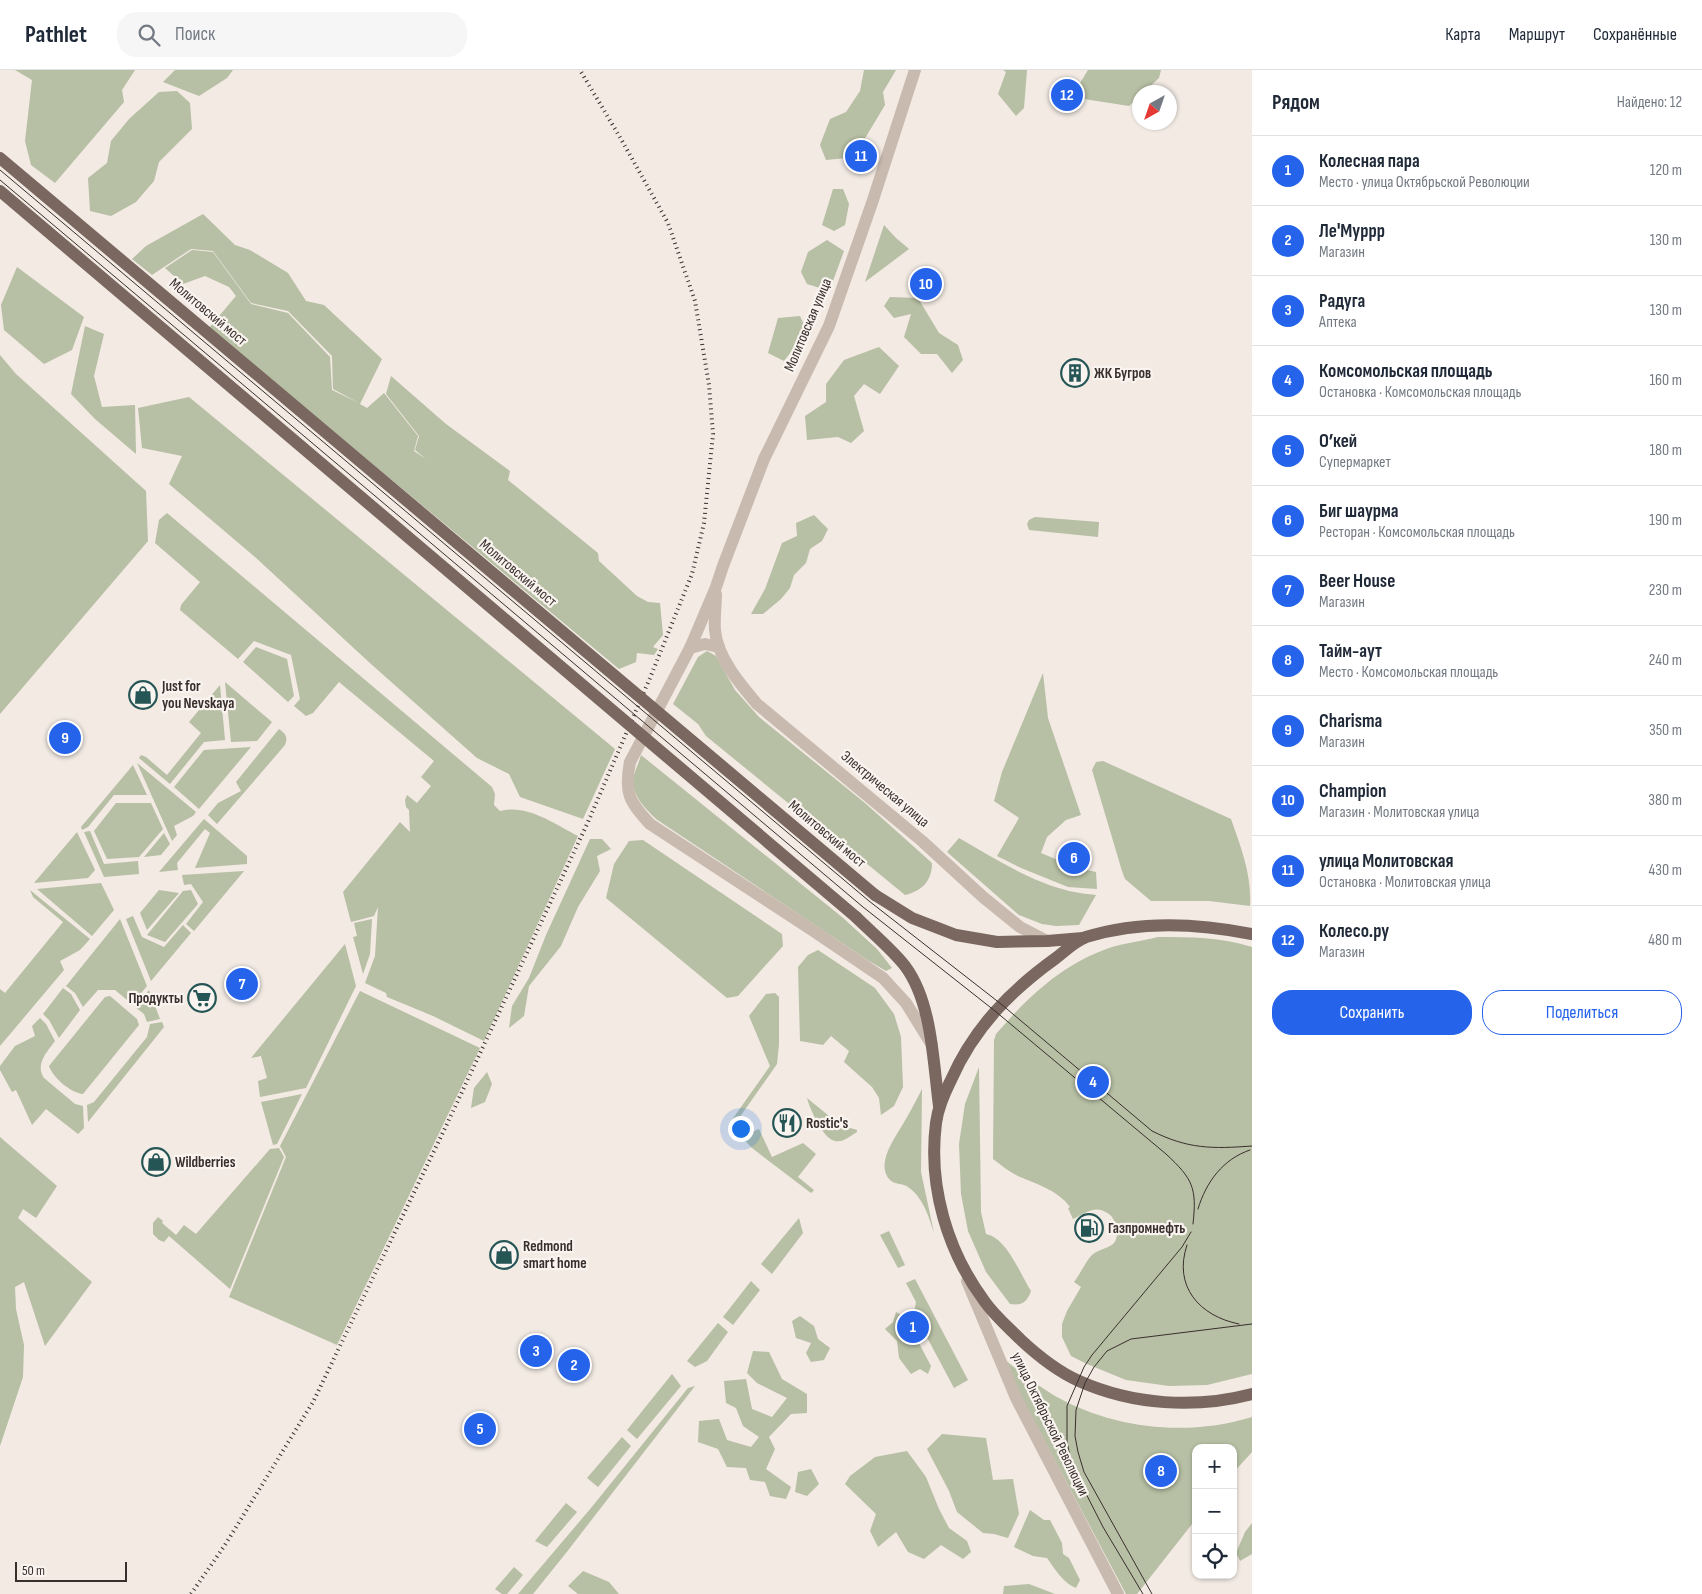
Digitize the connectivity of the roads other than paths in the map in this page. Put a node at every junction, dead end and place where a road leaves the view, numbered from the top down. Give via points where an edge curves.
1 (915, 70) edge
2 (0, 158) edge
3 (0, 192) edge
4 (716, 587) junction
5 (719, 647) junction
6 (690, 648) junction
7 (1252, 934) edge
8 (1084, 938) junction
9 (1047, 941) junction
10 (932, 1045) junction
11 (939, 1106) junction
12 (961, 1265) junction
13 (1252, 1394) edge
14 (1118, 1594) edge

1 - 4 street, Молитовская улица via 828,326 764,459
2 - 9 main road, Молитовский мост, bridge via 874,895 912,918 956,935 997,942
3 - 10 main road, bridge via 856,917 905,965 921,995
4 - 5 street, Электрическая улица via 715,631
4 - 6 street
5 - 6 street via 705,644
5 - 9 street, Электрическая улица via 736,680 757,704 922,841 983,897 1020,927
6 - 10 street via 630,762 626,781 637,811 650,824 883,978 906,1003
7 - 8 main road, Молитовский мост via 1206,926 1160,924
8 - 9 main road, Молитовский мост
8 - 11 main road via 1018,987 986,1021 960,1059
10 - 11 main road
11 - 12 main road via 934,1155 937,1191 946,1230
12 - 13 main road via 985,1303 1001,1321 1043,1359 1078,1380 1113,1393 1169,1402 1204,1403
12 - 14 street, улица Октябрьской Революции via 1016,1398

